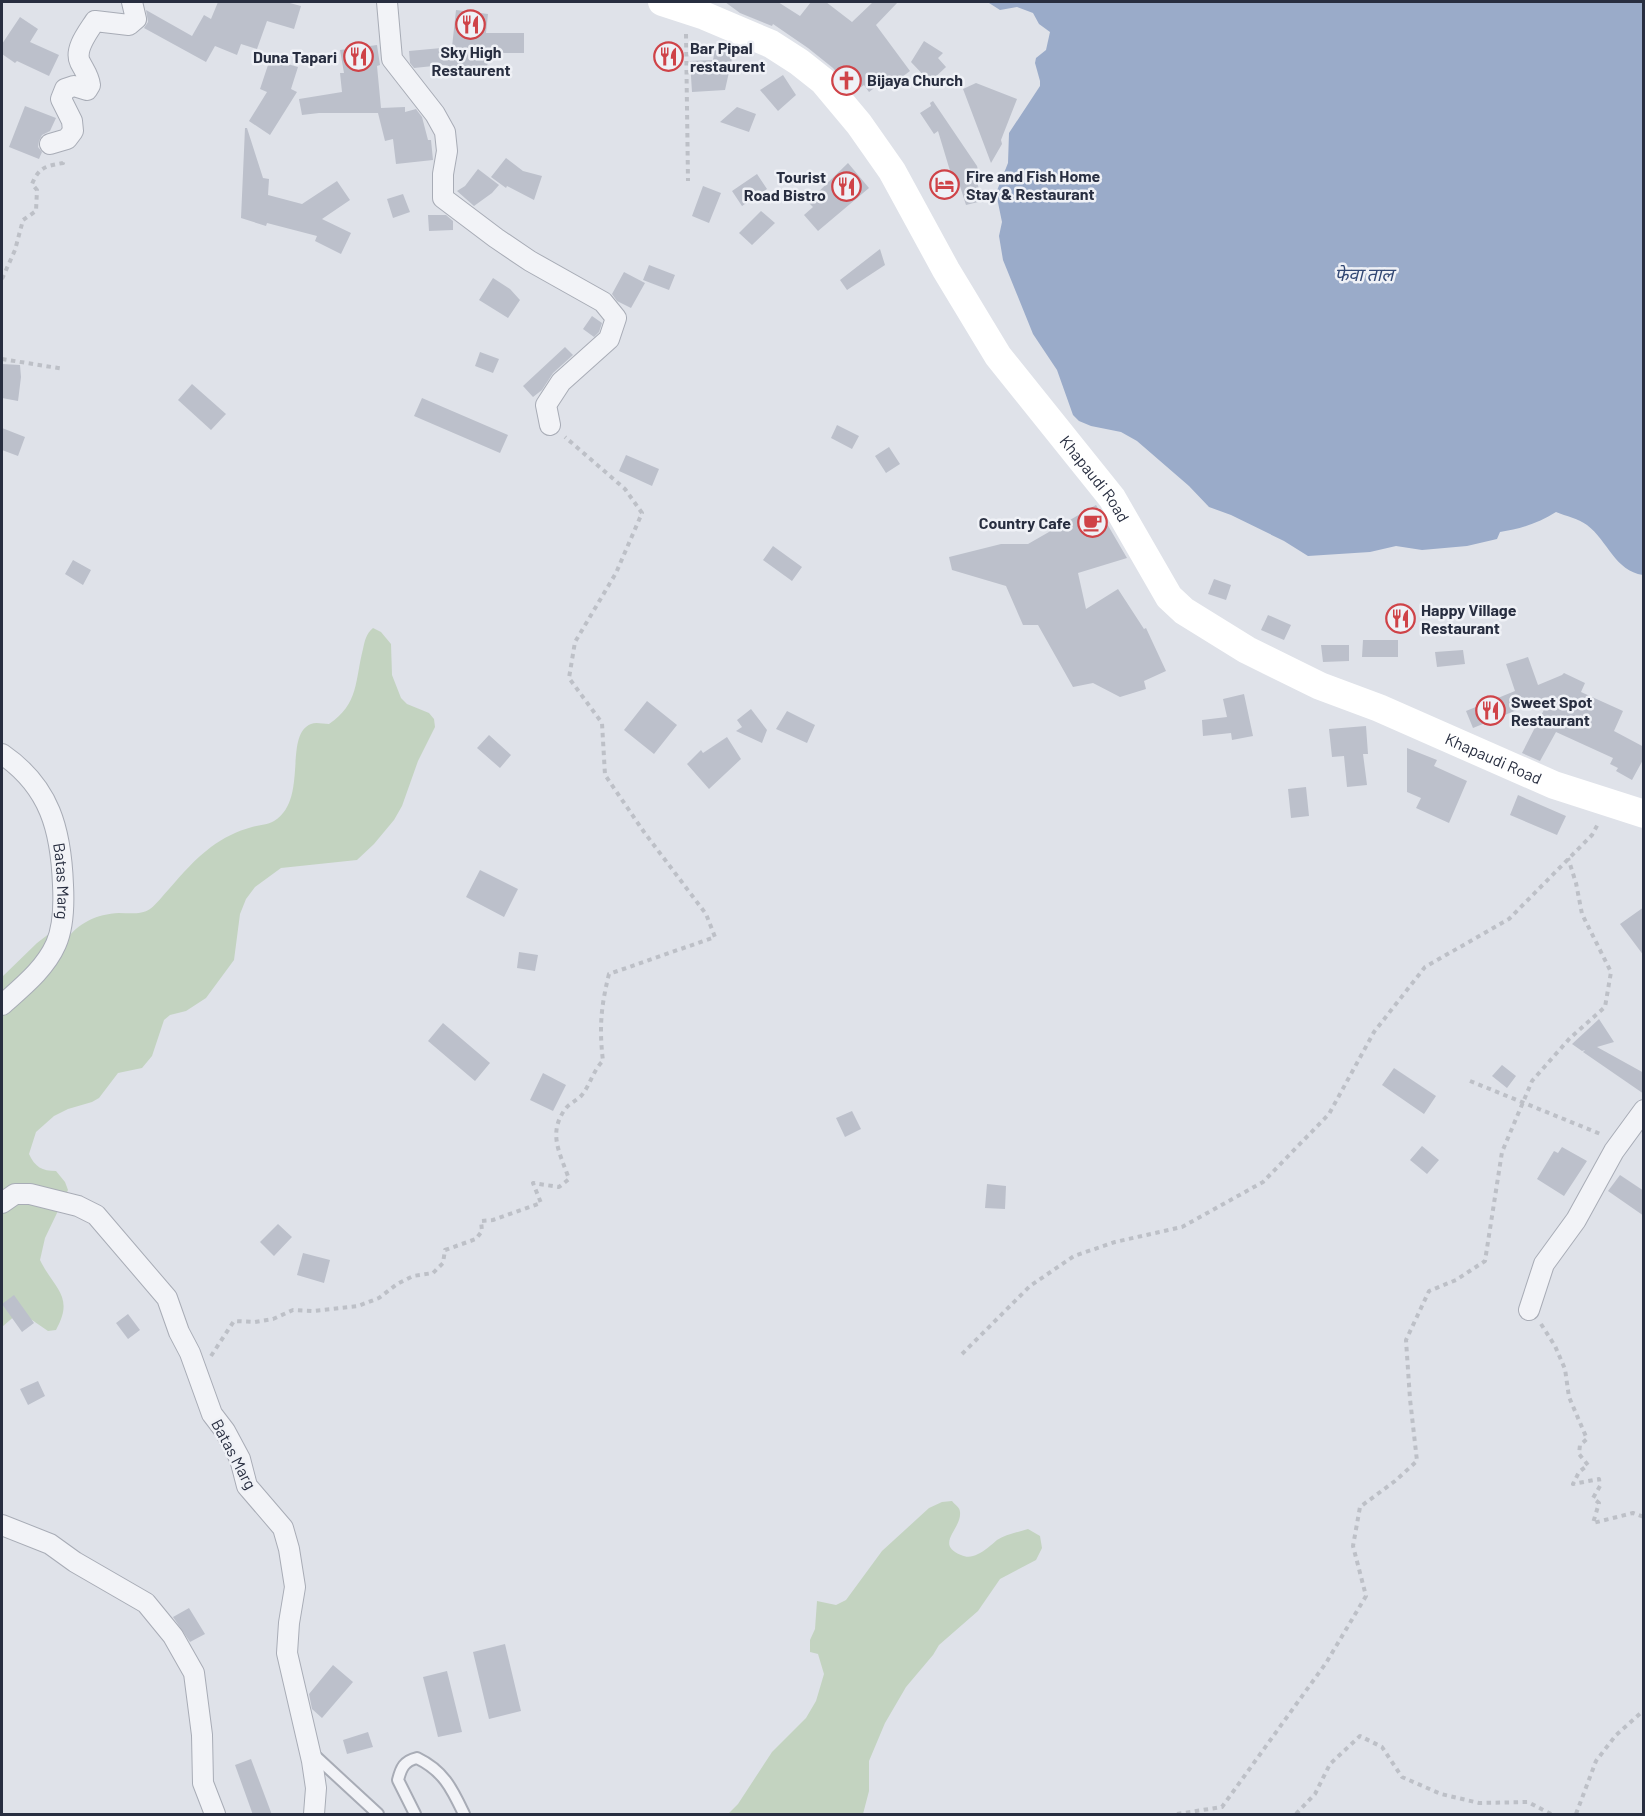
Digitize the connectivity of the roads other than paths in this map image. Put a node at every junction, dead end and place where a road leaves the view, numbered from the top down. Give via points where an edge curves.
1 (132, 2) edge
2 (387, 2) edge
3 (674, 5) edge
4 (58, 141) road end
5 (550, 425) road end
6 (2, 754) edge
7 (1644, 814) edge
8 (2, 1005) edge
9 (1644, 1110) edge
10 (2, 1203) edge
11 (1529, 1310) road end
12 (2, 1525) edge
13 (310, 1752) junction
14 (216, 1815) edge
15 (314, 1815) edge
16 (378, 1815) edge
17 (416, 1815) edge
18 (464, 1815) edge

1 - 4 street via 136,19 129,25 95,21 78,51 90,85 87,90 74,86 65,89 61,99 73,131
2 - 5 street via 392,59 445,132 443,198 530,261 603,302 616,318 609,339 561,382 546,405
3 - 7 main road, Khapaudi Road via 771,44 823,81 892,171 998,356 1112,498 1169,597 1184,611 1247,650 1320,686 1554,785
6 - 8 street, Batas Marg via 33,783 50,808 59,835 64,904 61,930 45,964
9 - 11 street via 1544,1264
10 - 13 street, Batas Marg via 15,1194 30,1194 78,1206 96,1215 167,1298 212,1413 240,1459 247,1486 282,1528 289,1550 295,1587 287,1653
12 - 14 street via 50,1544 146,1604 173,1636 194,1673 203,1783
13 - 15 street, Batas Marg via 316,1788
13 - 16 lane
17 - 18 lane via 398,1780 401,1768 408,1760 417,1758 448,1782

